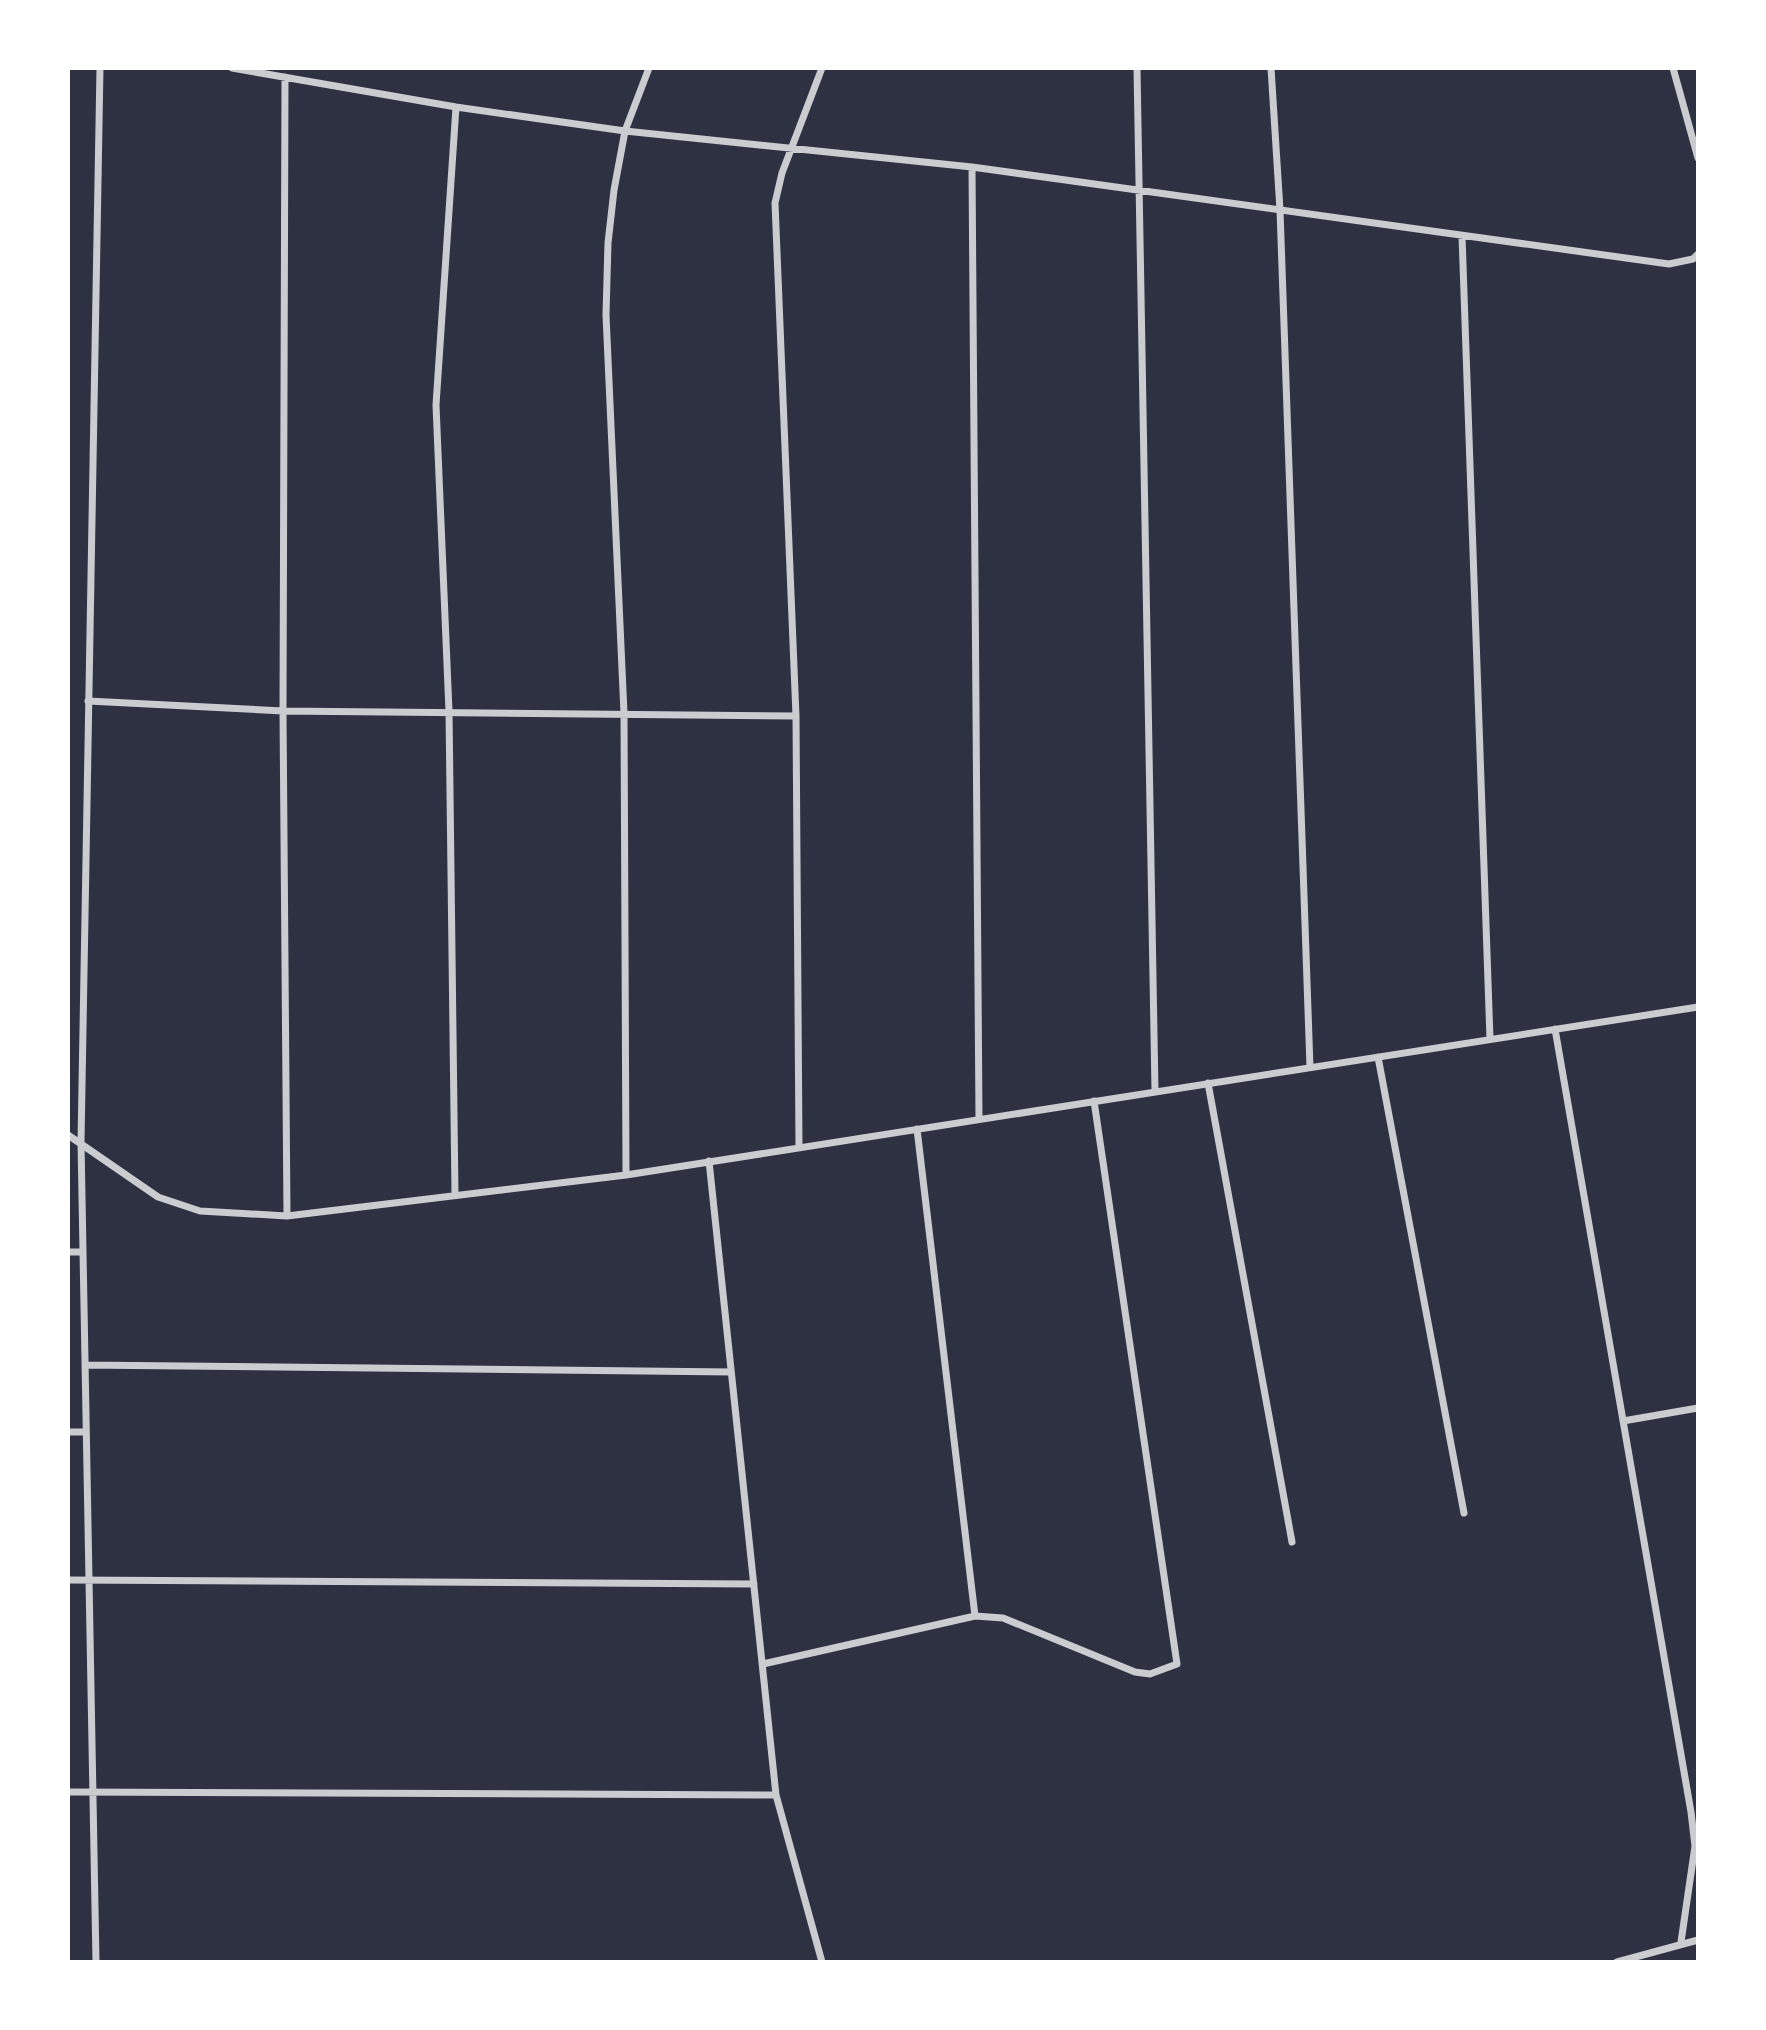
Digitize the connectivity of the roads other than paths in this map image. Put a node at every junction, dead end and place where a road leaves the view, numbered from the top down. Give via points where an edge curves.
1 (100, 68) edge
2 (232, 68) edge
3 (649, 68) edge
4 (822, 68) edge
5 (1137, 68) edge
6 (1271, 68) edge
7 (1673, 68) edge
8 (285, 77) junction
9 (456, 107) junction
10 (625, 131) junction
11 (793, 148) junction
12 (1698, 158) edge
13 (972, 167) junction
14 (1140, 191) junction
15 (1280, 210) junction
16 (1462, 236) junction
17 (1698, 254) edge
18 (88, 701) junction
19 (284, 711) junction
20 (449, 711) junction
21 (624, 713) junction
22 (796, 716) junction
23 (1698, 1007) edge
24 (1555, 1029) junction
25 (1490, 1039) junction
26 (1378, 1056) junction
27 (1310, 1067) junction
28 (1208, 1083) junction
29 (1155, 1091) junction
30 (1094, 1101) junction
31 (979, 1119) junction
32 (917, 1129) junction
33 (68, 1135) edge
34 (81, 1142) junction
35 (799, 1147) junction
36 (709, 1161) junction
37 (626, 1175) junction
38 (455, 1195) junction
39 (287, 1216) junction
40 (68, 1252) edge
41 (83, 1252) junction
42 (85, 1365) junction
43 (731, 1372) junction
44 (1698, 1408) edge
45 (1623, 1421) junction
46 (68, 1432) edge
47 (86, 1432) junction
48 (1464, 1513) dead end
49 (1292, 1542) dead end
50 (68, 1580) edge
51 (89, 1580) junction
52 (754, 1584) junction
53 (975, 1616) junction
54 (763, 1664) junction
55 (68, 1792) edge
56 (93, 1792) junction
57 (776, 1795) junction
58 (1698, 1940) edge
59 (1681, 1942) junction
60 (96, 1962) edge
61 (822, 1962) edge
62 (1617, 1962) edge

1 - 18 street
2 - 8 street
3 - 10 street
4 - 11 street
5 - 14 street
6 - 15 street
7 - 12 street
8 - 9 street
8 - 19 street
9 - 10 street
9 - 20 street via 436,405
10 - 11 street
10 - 21 street via 608,243 606,315
11 - 13 street
11 - 22 street via 775,203
13 - 14 street
13 - 31 street
14 - 15 street
14 - 29 street
15 - 16 street
15 - 27 street
16 - 17 street via 1669,264
16 - 25 street
18 - 19 street
18 - 34 street
19 - 20 street
19 - 39 street
20 - 21 street
20 - 38 street
21 - 22 street
21 - 37 street
22 - 35 street
23 - 24 street
24 - 25 street
24 - 45 street
25 - 26 street
26 - 27 street
26 - 48 street
27 - 28 street
28 - 29 street
28 - 49 street
29 - 30 street
30 - 31 street
30 - 53 street via 1177,1664 1150,1674 1135,1672 1003,1618
31 - 32 street
32 - 35 street
32 - 53 street
33 - 34 street
34 - 39 street via 158,1197 200,1211
34 - 41 street
35 - 36 street
36 - 37 street
36 - 43 street
37 - 38 street
38 - 39 street
40 - 41 street
41 - 42 street
42 - 43 street
42 - 47 street
43 - 52 street
44 - 45 street
45 - 59 street via 1695,1846
46 - 47 street
47 - 51 street
50 - 51 street
51 - 52 street
51 - 56 street
52 - 54 street
53 - 54 street
54 - 57 street
55 - 56 street
56 - 57 street
56 - 60 street
57 - 61 street
58 - 59 street
59 - 62 street

